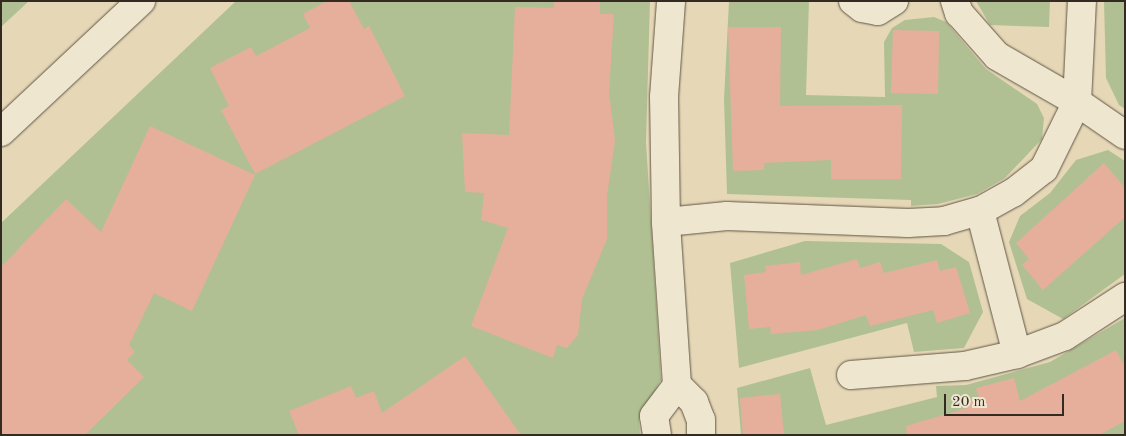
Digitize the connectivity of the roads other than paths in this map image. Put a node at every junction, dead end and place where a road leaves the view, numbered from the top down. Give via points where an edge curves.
1 (141, 1) edge
2 (671, 1) edge
3 (853, 1) edge
4 (894, 1) edge
5 (955, 1) edge
6 (1082, 1) edge
7 (1077, 102) junction
8 (1, 132) edge
9 (1125, 135) edge
10 (980, 211) junction
11 (666, 222) junction
12 (1125, 298) edge
13 (1017, 354) junction
14 (851, 375) dead end
15 (677, 385) junction
16 (657, 435) edge
17 (701, 435) edge

1 - 8 street
2 - 11 street via 664,97
3 - 4 street via 862,8 878,11
5 - 7 street via 958,13 997,56
6 - 7 street
7 - 9 street
7 - 10 street via 1044,169 1013,193
10 - 11 street via 944,221 908,223 727,216
10 - 13 street
11 - 15 street
12 - 13 street via 1065,336
13 - 14 street via 965,366
15 - 16 street via 654,416
15 - 17 street via 694,402 701,420

